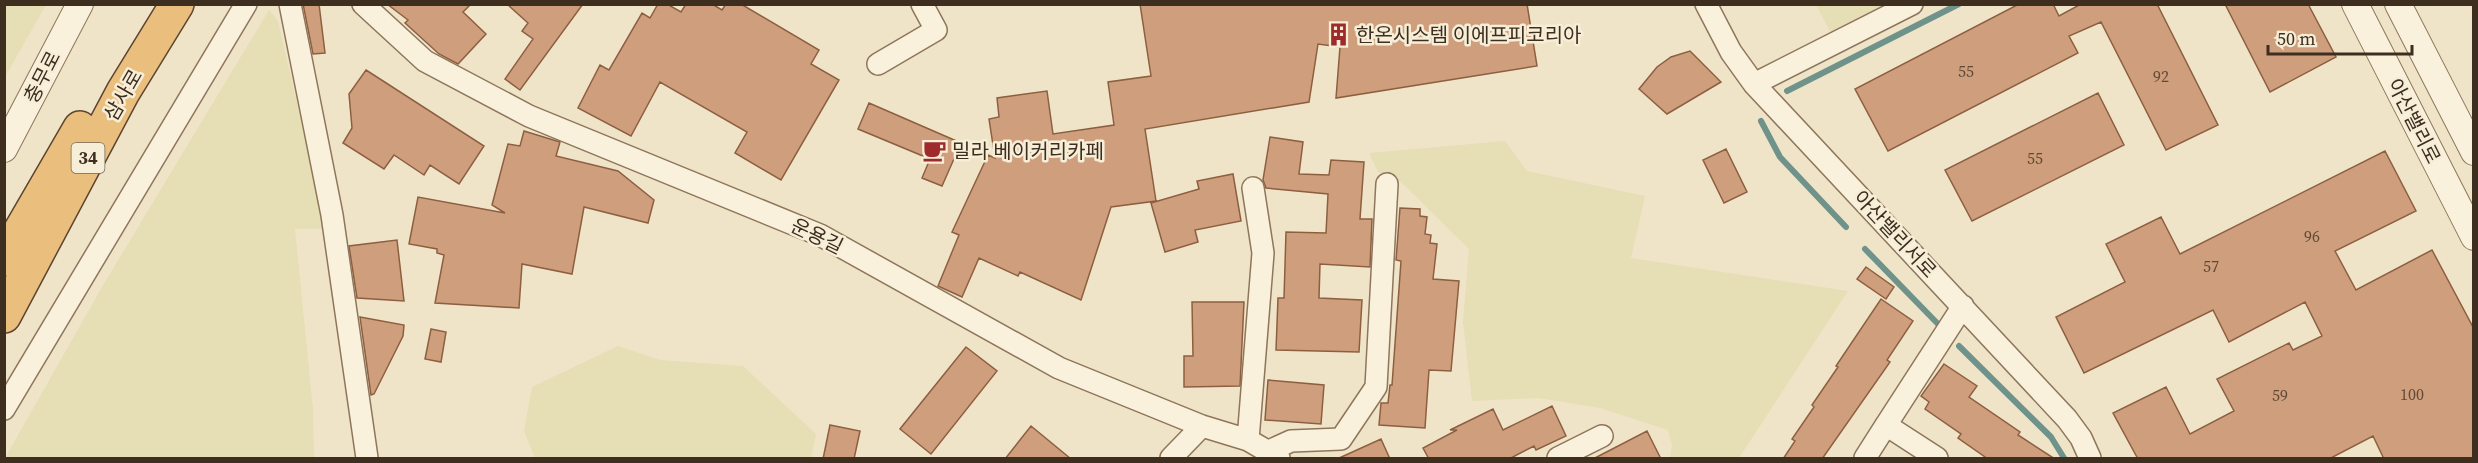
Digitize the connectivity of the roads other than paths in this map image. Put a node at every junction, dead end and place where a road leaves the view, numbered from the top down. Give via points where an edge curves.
1 (80, 4) edge
2 (151, 4) edge
3 (177, 4) edge
4 (246, 4) edge
5 (290, 4) edge
6 (363, 4) edge
7 (922, 4) edge
8 (1706, 4) edge
9 (1912, 4) edge
10 (2355, 4) edge
11 (2398, 4) edge
12 (878, 64) dead end
13 (1754, 84) junction
14 (4, 149) edge
15 (2474, 152) edge
16 (1387, 184) dead end
17 (1252, 188) dead end
18 (2474, 237) edge
19 (4, 259) edge
20 (1964, 306) junction
21 (4, 316) edge
22 (4, 409) edge
23 (1886, 425) junction
24 (1202, 426) junction
25 (1602, 436) dead end
26 (1248, 440) junction
27 (1274, 455) edge
28 (367, 459) edge
29 (1172, 459) edge
30 (1558, 459) edge
31 (1865, 459) edge
32 (1937, 459) edge
33 (2090, 459) edge

1 - 14 street, 충무로
2 - 19 highway, 삼사로 / 34
3 - 21 highway, 삼사로 / 34 via 123,92
4 - 22 street
5 - 28 street via 332,215
6 - 24 street, 운용길 via 425,60 529,117 820,235 1059,368
7 - 12 street via 936,30
8 - 13 street, 아산밸리서로 via 1731,52
9 - 13 street
10 - 18 street, 아산밸리로
11 - 15 street, 아산밸리로
13 - 20 street, 아산밸리서로
16 - 27 street via 1376,387 1341,439 1291,441
17 - 26 street via 1263,253
20 - 23 street
20 - 33 street, 아산밸리서로 via 2067,419
23 - 31 street
23 - 32 street
24 - 26 street, 운용길
24 - 29 street
25 - 30 street
26 - 27 street, 운용길

